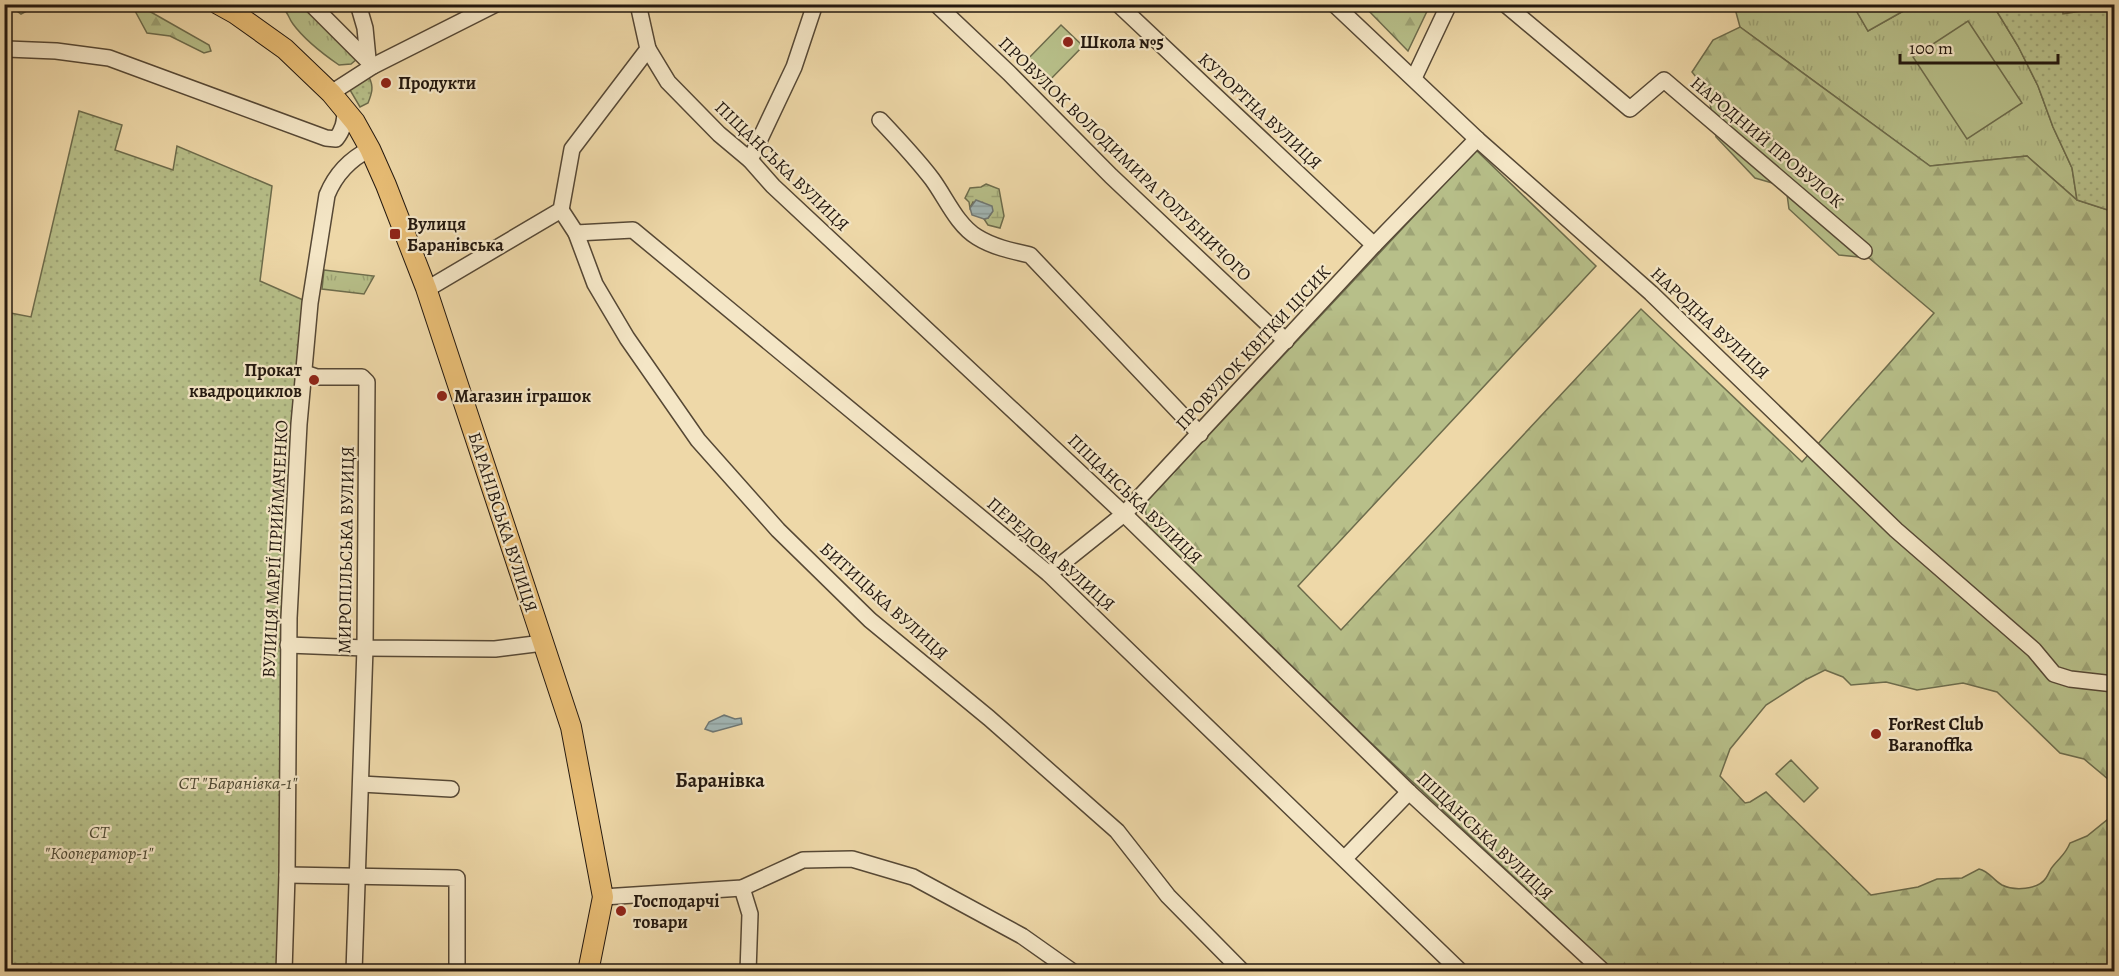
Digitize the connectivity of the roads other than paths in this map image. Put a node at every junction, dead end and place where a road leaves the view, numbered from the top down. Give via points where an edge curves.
1 (218, 4) edge
2 (311, 4) edge
3 (358, 4) edge
4 (496, 4) edge
5 (639, 4) edge
6 (815, 4) edge
7 (936, 4) edge
8 (1118, 4) edge
9 (1334, 4) edge
10 (1449, 4) edge
11 (1505, 4) edge
12 (648, 49) junction
13 (4, 51) edge
14 (370, 63) junction
15 (1414, 78) junction
16 (331, 93) junction
17 (345, 110) junction
18 (880, 120) dead end
19 (336, 139) junction
20 (1477, 139) junction
21 (370, 149) junction
22 (750, 160) junction
23 (561, 210) junction
24 (576, 233) junction
25 (1374, 245) junction
26 (1864, 251) dead end
27 (426, 288) junction
28 (1286, 341) junction
29 (305, 373) junction
30 (1200, 434) junction
31 (1124, 514) junction
32 (1049, 574) junction
33 (543, 643) junction
34 (288, 645) junction
35 (365, 648) junction
36 (2115, 684) edge
37 (361, 784) junction
38 (451, 789) dead end
39 (1409, 792) junction
40 (1345, 858) junction
41 (287, 875) junction
42 (358, 877) junction
43 (742, 888) junction
44 (603, 897) junction
45 (284, 972) edge
46 (354, 972) edge
47 (457, 972) edge
48 (588, 972) edge
49 (748, 972) edge
50 (1073, 972) edge
51 (1243, 972) edge
52 (1461, 972) edge
53 (1604, 972) edge

1 - 16 main road, БАРАНІВСЬКА ВУЛИЦЯ via 285,50
2 - 14 street
3 - 14 street
4 - 14 street
5 - 12 street, ПІЩАНСЬКА ВУЛИЦЯ
6 - 22 street via 794,67
7 - 28 street, ПРОВУЛОК ВОЛОДИМИРА ГОЛУБНИЧОГО
8 - 25 street, КУРОРТНА ВУЛИЦЯ
9 - 15 street, НАРОДНА ВУЛИЦЯ
10 - 15 street
11 - 26 street, НАРОДНИЙ ПРОВУЛОК via 1630,109 1664,80
12 - 22 street, ПІЩАНСЬКА ВУЛИЦЯ via 668,82
12 - 23 street via 572,149
13 - 19 street via 56,51 109,58
14 - 16 street
15 - 20 street, НАРОДНА ВУЛИЦЯ
16 - 17 main road, БАРАНІВСЬКА ВУЛИЦЯ
17 - 19 street via 345,124
17 - 21 main road, БАРАНІВСЬКА ВУЛИЦЯ
18 - 30 street via 915,157 963,225 976,237 1030,255
19 - 21 street
20 - 25 street, ПРОВУЛОК КВІТКИ ЦІСИК
20 - 36 street, НАРОДНА ВУЛИЦЯ via 1651,293 1896,530 2034,650 2054,674
21 - 27 main road, БАРАНІВСЬКА ВУЛИЦЯ
21 - 29 street, ВУЛИЦЯ МАРІЇ ПРИЙМАЧЕНКО via 343,168 327,195 310,303
22 - 31 street, ПІЩАНСЬКА ВУЛИЦЯ via 891,298
23 - 24 street, БИТИЦЬКА ВУЛИЦЯ
23 - 27 street
24 - 32 street, ПЕРЕДОВА ВУЛИЦЯ via 633,230
24 - 51 street, БИТИЦЬКА ВУЛИЦЯ via 595,284 627,338 699,440 778,531 870,620 1117,831 1168,896
25 - 28 street, ПРОВУЛОК КВІТКИ ЦІСИК
27 - 33 main road, БАРАНІВСЬКА ВУЛИЦЯ
28 - 30 street, ПРОВУЛОК КВІТКИ ЦІСИК
29 - 34 street, ВУЛИЦЯ МАРІЇ ПРИЙМАЧЕНКО
29 - 35 street, МИРОПІЛЬСЬКА ВУЛИЦЯ via 317,377 362,377 367,382
30 - 31 street, ПРОВУЛОК КВІТКИ ЦІСИК
31 - 32 street, ПРОВУЛОК КВІТКИ ЦІСИК
31 - 39 street, ПІЩАНСЬКА ВУЛИЦЯ
32 - 40 street, ПЕРЕДОВА ВУЛИЦЯ
33 - 35 street via 495,649
33 - 44 main road, БАРАНІВСЬКА ВУЛИЦЯ via 571,727
34 - 35 street
34 - 41 street, ВУЛИЦЯ МАРІЇ ПРИЙМАЧЕНКО
35 - 37 street, МИРОПІЛЬСЬКА ВУЛИЦЯ
37 - 38 street
37 - 42 street, МИРОПІЛЬСЬКА ВУЛИЦЯ
39 - 40 street
39 - 53 street, ПІЩАНСЬКА ВУЛИЦЯ
40 - 52 street, ПЕРЕДОВА ВУЛИЦЯ
41 - 42 street
41 - 45 street, ВУЛИЦЯ МАРІЇ ПРИЙМАЧЕНКО
42 - 46 street, МИРОПІЛЬСЬКА ВУЛИЦЯ
42 - 47 street via 457,878
43 - 44 street
43 - 49 street via 750,914
43 - 50 street via 803,860 852,860 913,877 1023,936
44 - 48 main road, БАРАНІВСЬКА ВУЛИЦЯ

